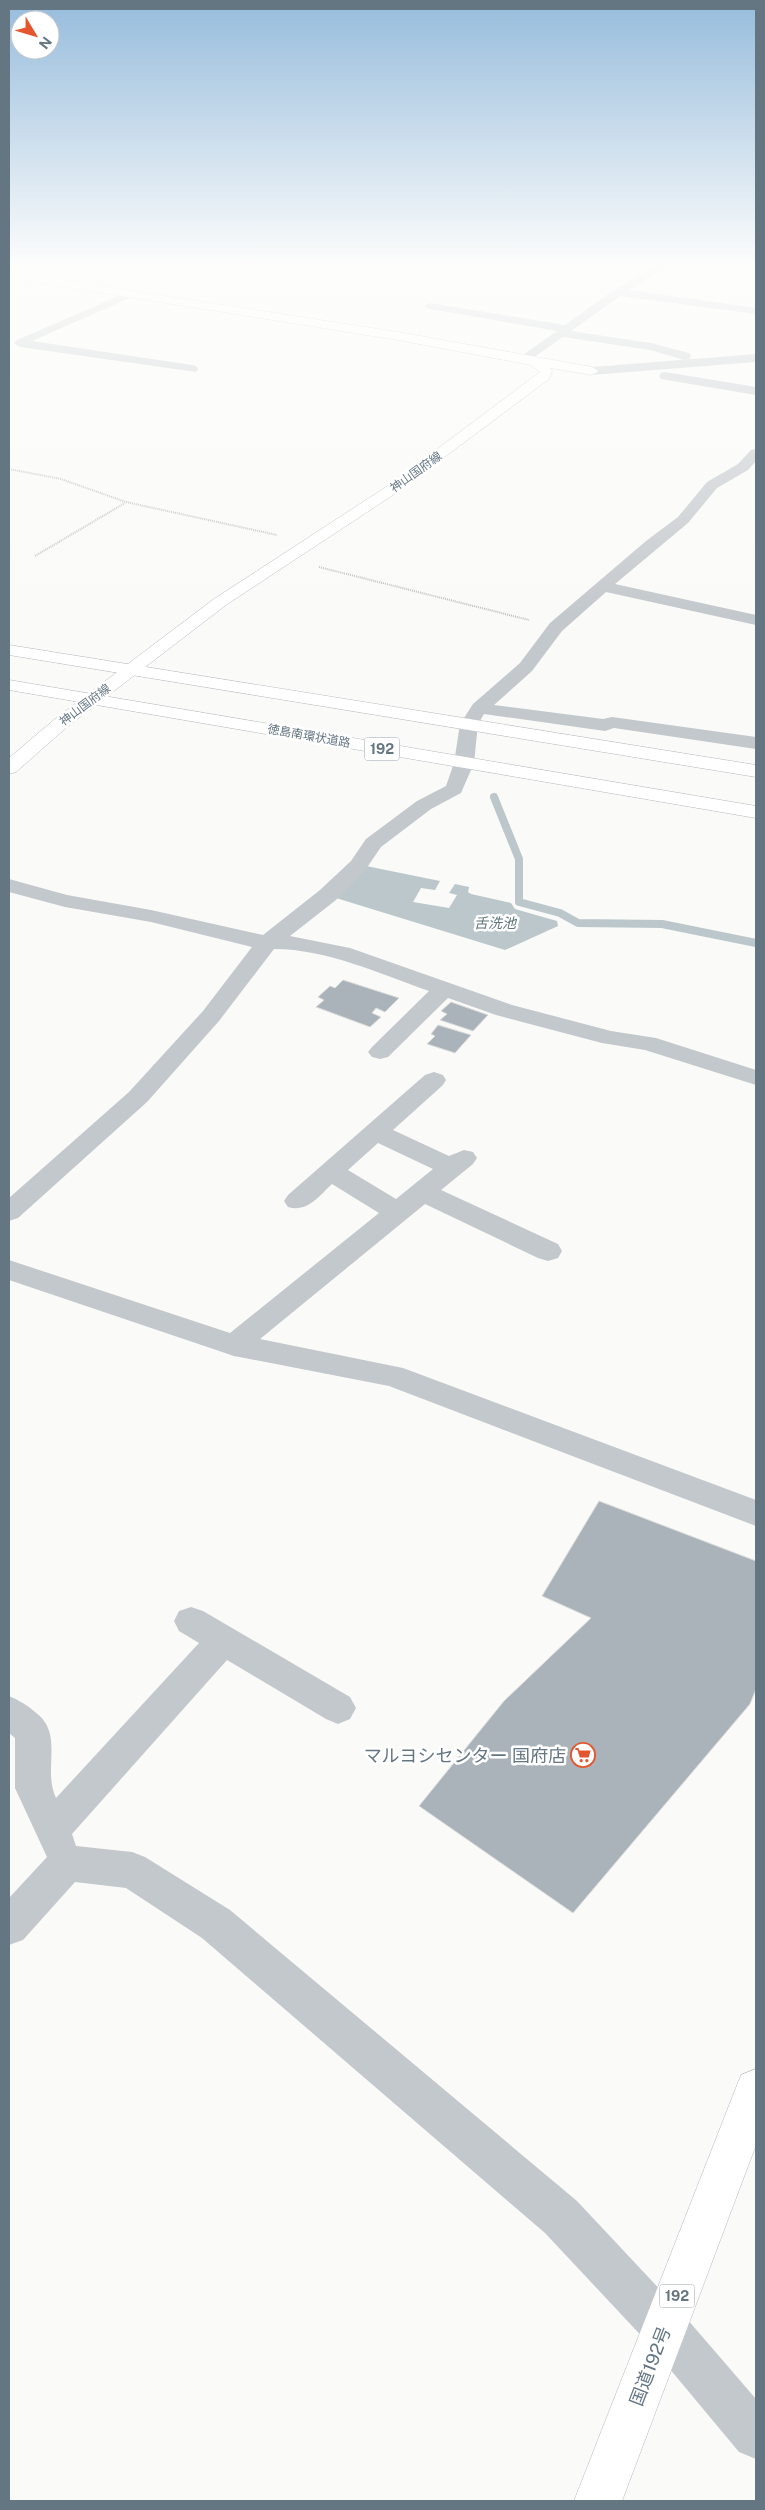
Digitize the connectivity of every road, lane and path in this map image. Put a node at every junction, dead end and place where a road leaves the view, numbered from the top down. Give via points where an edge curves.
1 (535, 383) edge
2 (713, 383) edge
3 (756, 391) edge
4 (756, 453) edge
5 (9, 470) edge
6 (126, 502) junction
7 (311, 543) junction
8 (35, 556) dead end
9 (287, 559) junction
10 (603, 586) junction
11 (756, 620) edge
12 (556, 628) junction
13 (9, 650) edge
14 (132, 670) junction
15 (9, 685) edge
16 (92, 699) junction
17 (474, 716) junction
18 (756, 743) edge
19 (464, 763) junction
20 (9, 768) edge
21 (756, 771) edge
22 (756, 812) edge
23 (9, 885) edge
24 (268, 942) junction
25 (444, 989) junction
26 (380, 1052) dead end
27 (756, 1078) edge
28 (434, 1080) dead end
29 (375, 1132) junction
30 (330, 1171) junction
31 (423, 1192) junction
32 (297, 1201) dead end
33 (9, 1212) edge
34 (398, 1212) junction
35 (548, 1251) dead end
36 (9, 1270) edge
37 (234, 1345) junction
38 (756, 1513) edge
39 (191, 1621) dead end
40 (224, 1641) junction
41 (338, 1708) dead end
42 (9, 1712) edge
43 (59, 1846) junction
44 (9, 1926) edge
45 (756, 2090) edge
46 (665, 2328) junction
47 (756, 2435) edge
48 (598, 2501) edge

1 - 7 main road, 神山国府線 via 394,488
2 - 3 street
4 - 10 street via 743,467 712,485 683,520
5 - 6 path via 61,480
6 - 7 path
6 - 8 path
7 - 9 main road, 神山国府線
9 - 12 path
9 - 14 main road, 神山国府線 via 220,602
10 - 11 street
10 - 12 street
12 - 17 street via 526,668
13 - 14 main road
14 - 16 main road, 神山国府線
14 - 17 main road
15 - 16 main road, 徳島南環状道路 / 192
16 - 19 main road, 徳島南環状道路 / 192
16 - 20 main road, 神山国府線
17 - 18 street via 605,725 612,722
17 - 19 street
17 - 21 main road
19 - 22 main road, 徳島南環状道路 / 192
19 - 24 street via 454,789 424,805 373,842 359,865 328,895
23 - 24 street via 66,901
24 - 25 street via 289,942 342,953
24 - 33 street via 210,1016 138,1097
25 - 26 street
25 - 27 street via 504,1010 610,1038 648,1043
28 - 29 street
29 - 30 street
29 - 31 street via 458,1163
30 - 32 street
30 - 34 street
31 - 34 street
31 - 35 street
34 - 37 street
36 - 37 street
37 - 38 street via 394,1376
39 - 40 street
40 - 41 street
40 - 43 street
42 - 43 street via 33,1732 33,1788
43 - 44 street
43 - 46 street via 132,1870 216,1924 561,2217
45 - 46 main road, 国道192号 / 192
46 - 47 street
46 - 48 main road, 国道192号 / 192

